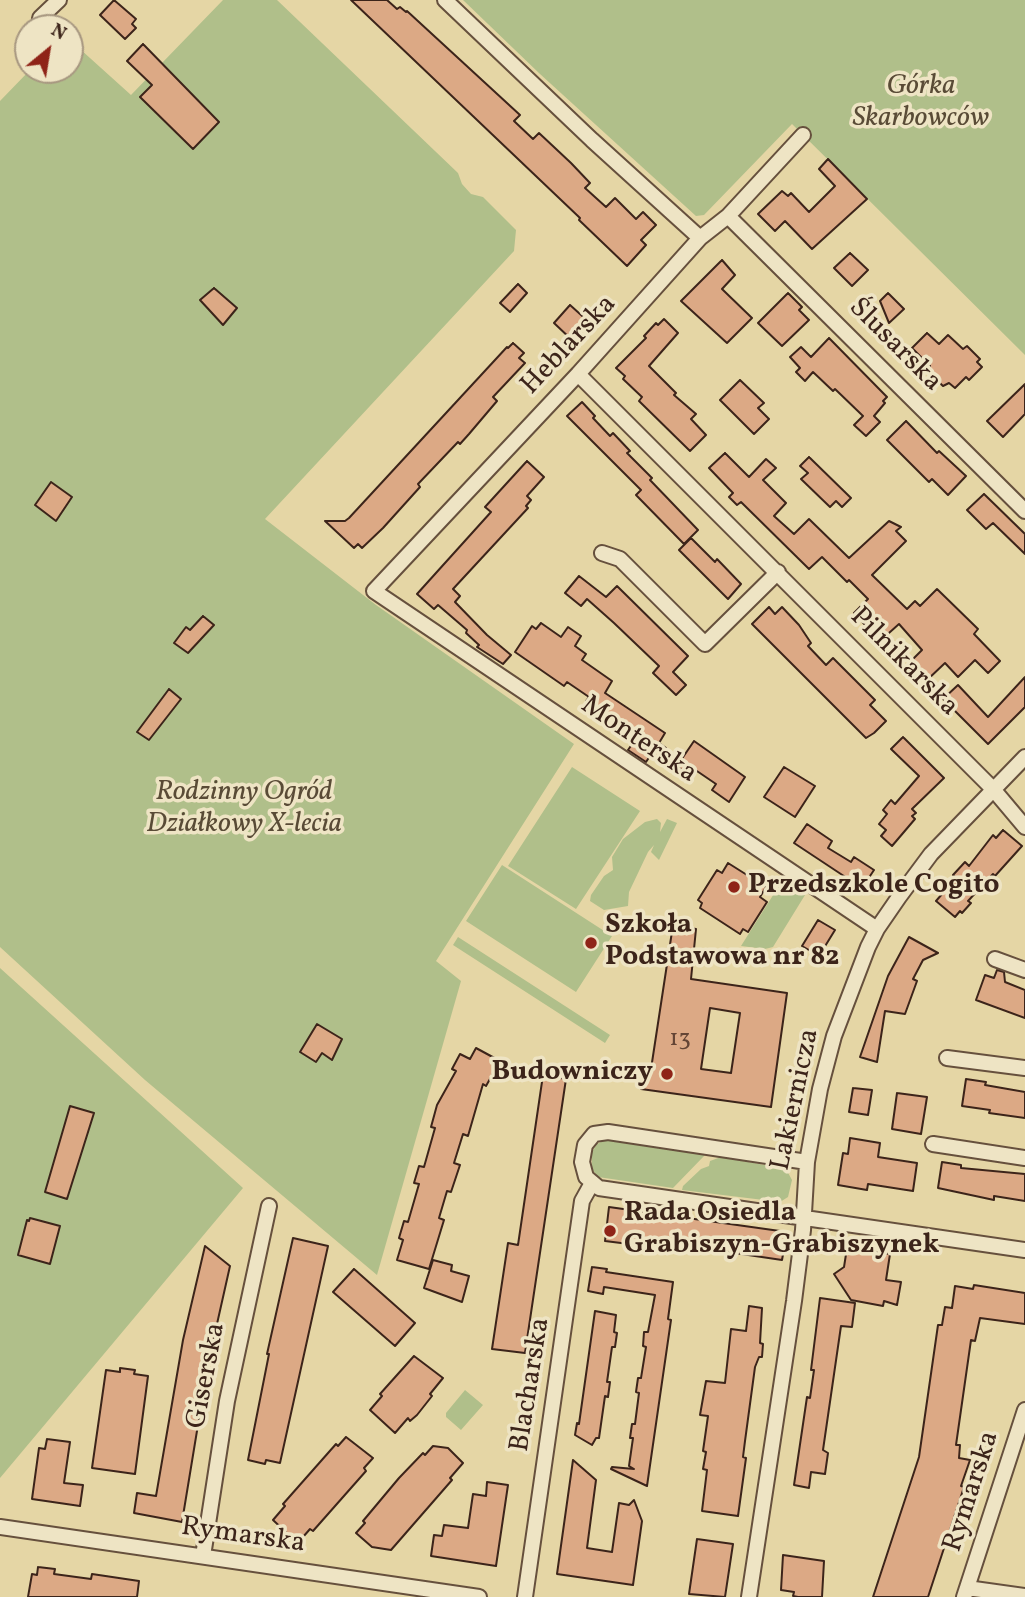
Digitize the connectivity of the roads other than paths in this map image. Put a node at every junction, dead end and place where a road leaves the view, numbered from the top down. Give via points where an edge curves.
1 (59, 0) edge
2 (446, 0) edge
3 (44, 14) edge
4 (803, 135) dead end
5 (728, 216) junction
6 (700, 238) junction
7 (578, 374) junction
8 (1025, 511) edge
9 (602, 554) dead end
10 (778, 572) junction
11 (374, 591) joint
12 (1025, 757) edge
13 (993, 789) junction
14 (1025, 827) edge
15 (877, 929) junction
16 (995, 959) dead end
17 (1025, 970) edge
18 (947, 1058) dead end
19 (1025, 1068) edge
20 (933, 1144) dead end
21 (1025, 1158) edge
22 (807, 1162) junction
23 (592, 1183) junction
24 (269, 1206) dead end
25 (804, 1217) junction
26 (1025, 1250) edge
27 (1025, 1410) edge
28 (0, 1527) edge
29 (203, 1556) junction
30 (966, 1593) edge
31 (1025, 1596) edge
32 (479, 1597) edge
33 (525, 1597) edge
34 (749, 1597) edge

1 - 3 street
2 - 6 street
4 - 5 street, Heblarska
5 - 6 street, Heblarska
5 - 8 street, Ślusarska
6 - 7 street, Heblarska
7 - 10 street, Pilnikarska
7 - 11 street, Heblarska
9 - 10 street via 620,559 705,644
10 - 13 street, Pilnikarska
11 - 15 street, Monterska
12 - 13 street, Lakiernicza
13 - 14 street, Pilnikarska
13 - 15 street, Lakiernicza via 931,854
15 - 22 street, Lakiernicza via 834,1036
16 - 17 street
18 - 19 street
20 - 21 street
22 - 23 street via 599,1132 585,1144 582,1163
22 - 25 street, Lakiernicza
23 - 25 street via 599,1188
23 - 33 street, Blacharska via 582,1201
24 - 29 street, Giserska via 227,1401
25 - 26 street
25 - 34 street, Lakiernicza
27 - 30 street, Rymarska
28 - 29 street, Rymarska
29 - 32 street, Rymarska
30 - 31 street, Rymarska

